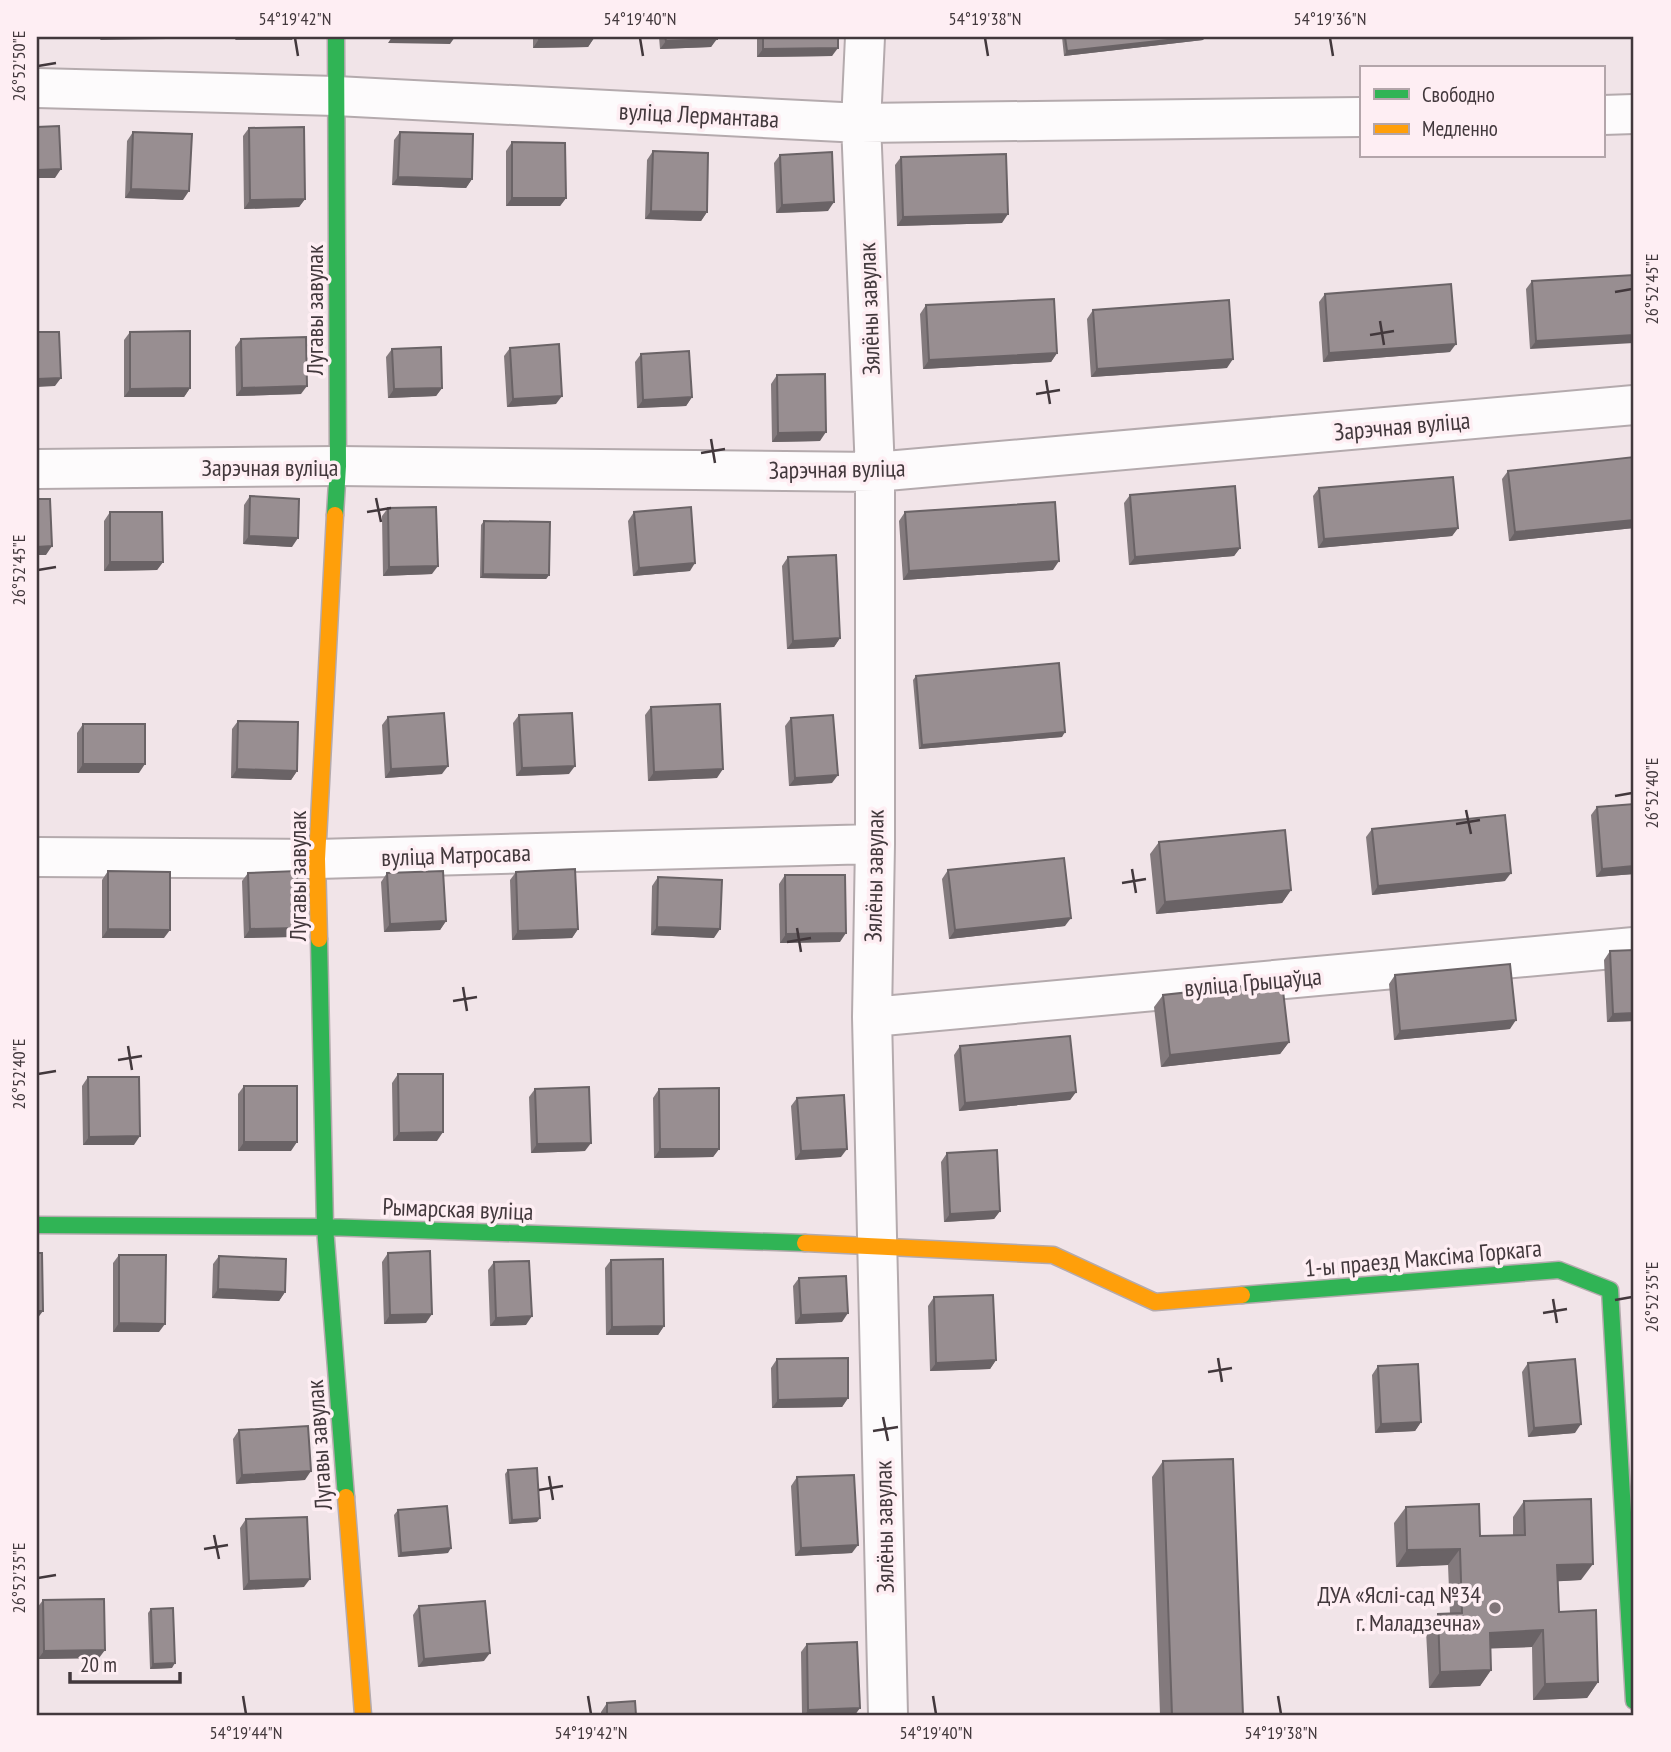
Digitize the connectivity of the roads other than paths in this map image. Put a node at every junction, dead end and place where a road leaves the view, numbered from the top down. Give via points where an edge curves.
1 (337, 37) edge
2 (864, 37) edge
3 (37, 88) edge
4 (336, 96) junction
5 (1634, 114) edge
6 (1604, 115) edge
7 (1360, 117) edge
8 (861, 123) junction
9 (1634, 405) edge
10 (338, 466) junction
11 (37, 469) edge
12 (875, 472) junction
13 (875, 844) junction
14 (37, 858) edge
15 (317, 859) junction
16 (1634, 947) edge
17 (872, 1017) junction
18 (37, 1225) edge
19 (325, 1227) junction
20 (877, 1245) junction
21 (1634, 1701) edge
22 (363, 1715) edge
23 (888, 1715) edge

1 - 4 street, Лугавы завулак
2 - 8 street, Зялёны завулак
3 - 4 street, вуліца Лермантава
4 - 8 street, вуліца Лермантава
4 - 10 street, Лугавы завулак
5 - 6 street
7 - 8 street, вуліца Лермантава
8 - 12 street, Зялёны завулак
9 - 12 street, Зарэчная вуліца
10 - 11 street, Зарэчная вуліца
10 - 12 street, Зарэчная вуліца
10 - 15 street, Лугавы завулак
12 - 13 street, Зялёны завулак
13 - 15 street, вуліца Матросава
13 - 17 street, Зялёны завулак
14 - 15 street, вуліца Матросава
15 - 19 street, Лугавы завулак
16 - 17 street, вуліца Грыцаўца
17 - 20 street, Зялёны завулак
18 - 19 street, Рымарская вуліца
19 - 20 street, Рымарская вуліца
19 - 22 street, Лугавы завулак
20 - 21 street, 1-ы праезд Максіма Горкага via 1054,1255 1155,1302 1559,1270 1610,1290
20 - 23 street, Зялёны завулак

